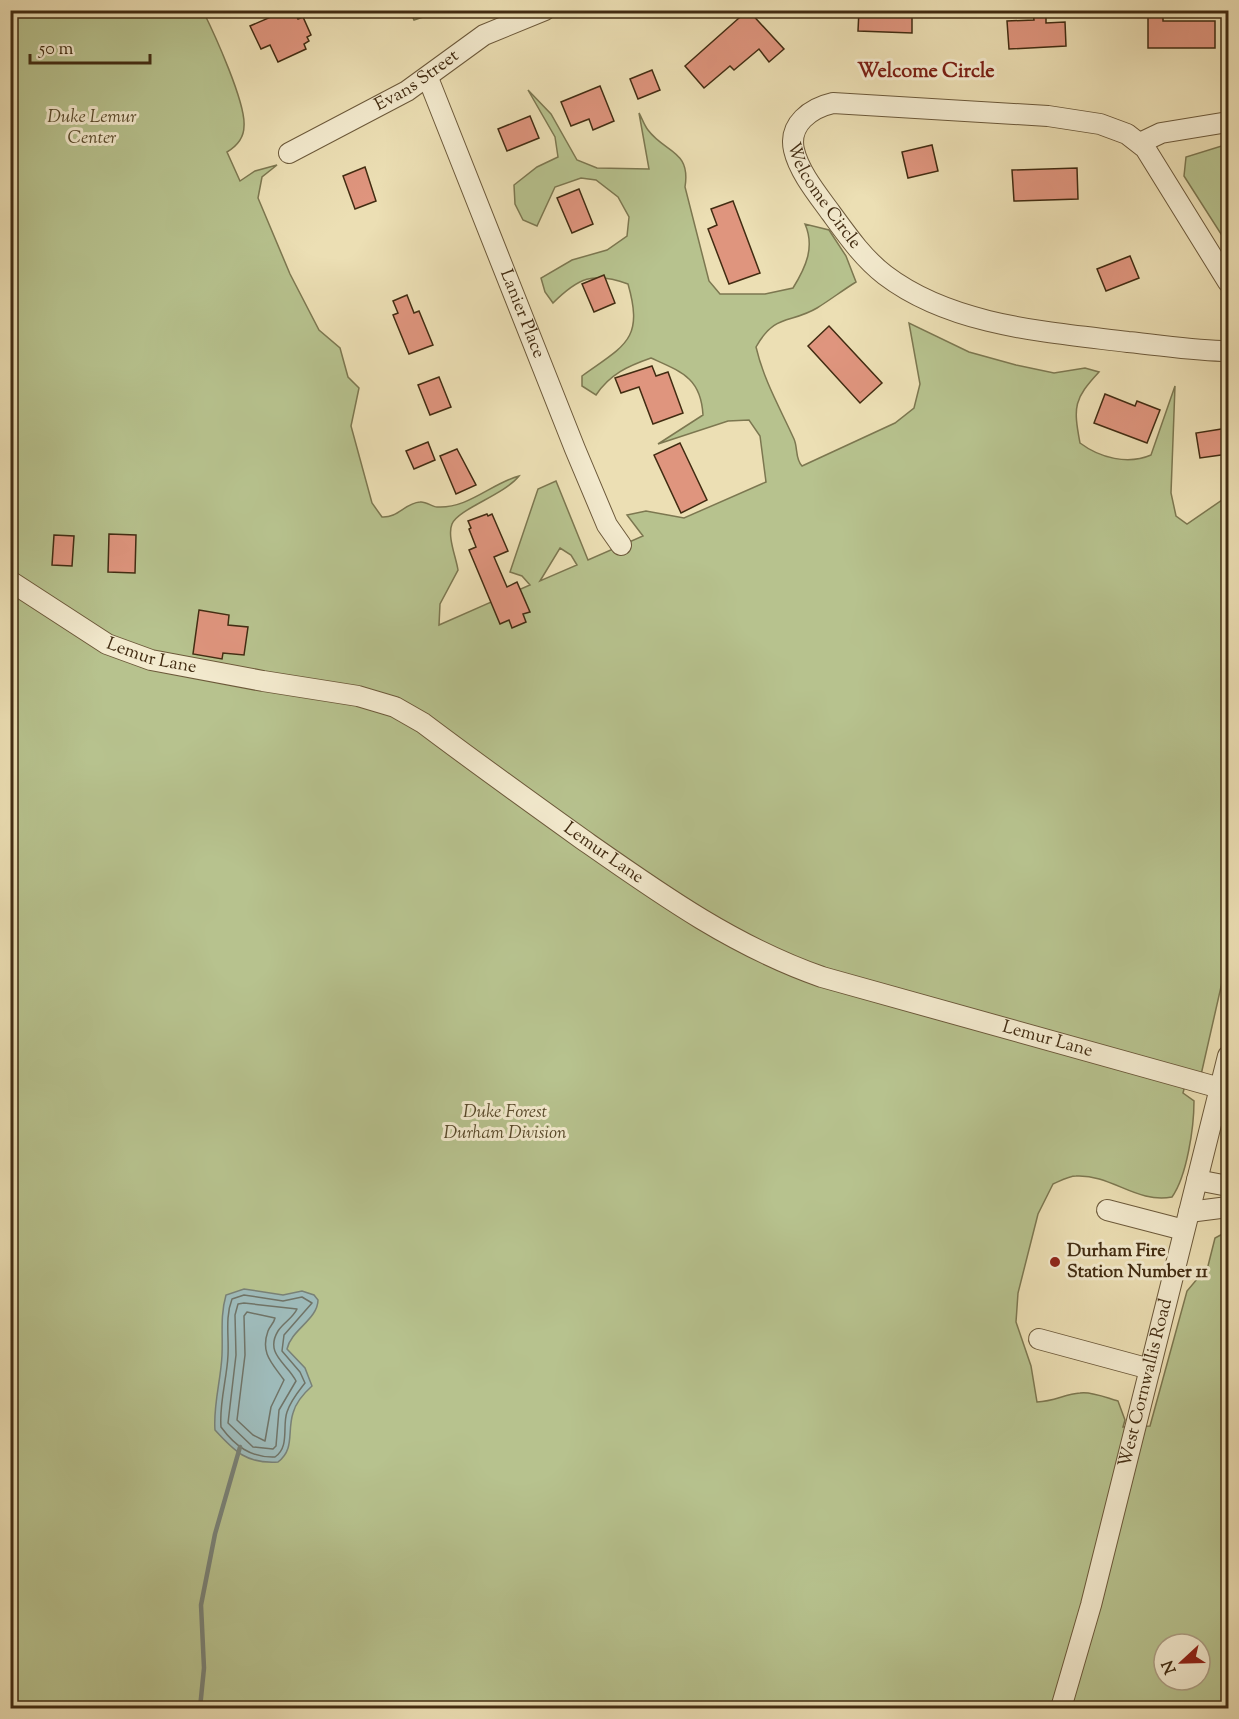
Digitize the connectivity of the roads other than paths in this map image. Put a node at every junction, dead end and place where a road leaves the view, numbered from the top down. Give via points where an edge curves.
1 (544, 10) edge
2 (428, 78) junction
3 (1228, 122) edge
4 (1140, 143) junction
5 (289, 153) dead end
6 (1228, 282) edge
7 (1228, 351) edge
8 (621, 545) dead end
9 (10, 581) edge
10 (1228, 1056) edge
11 (1220, 1088) junction
12 (1197, 1180) junction
13 (1228, 1186) edge
14 (1228, 1207) edge
15 (1107, 1210) dead end
16 (1186, 1221) junction
17 (1039, 1339) dead end
18 (1150, 1369) junction
19 (1061, 1708) edge

1 - 2 street, Evans Street via 466,45
2 - 5 street, Evans Street
2 - 8 street, Lanier Place via 574,449 607,525
3 - 4 street via 1161,133
4 - 6 street, Welcome Circle
4 - 7 street, Welcome Circle via 1113,128 1048,116 833,103 804,116 795,131 794,149 817,195 867,259 898,284 936,303 1030,328
9 - 11 street, Lemur Lane via 107,644 151,660 358,696 395,707 423,723 673,904 780,963
10 - 11 street, West Cornwallis Road
11 - 12 street, West Cornwallis Road
12 - 13 street
12 - 16 street, West Cornwallis Road
14 - 16 street
15 - 16 street
16 - 18 street, West Cornwallis Road
17 - 18 street
18 - 19 street, West Cornwallis Road

